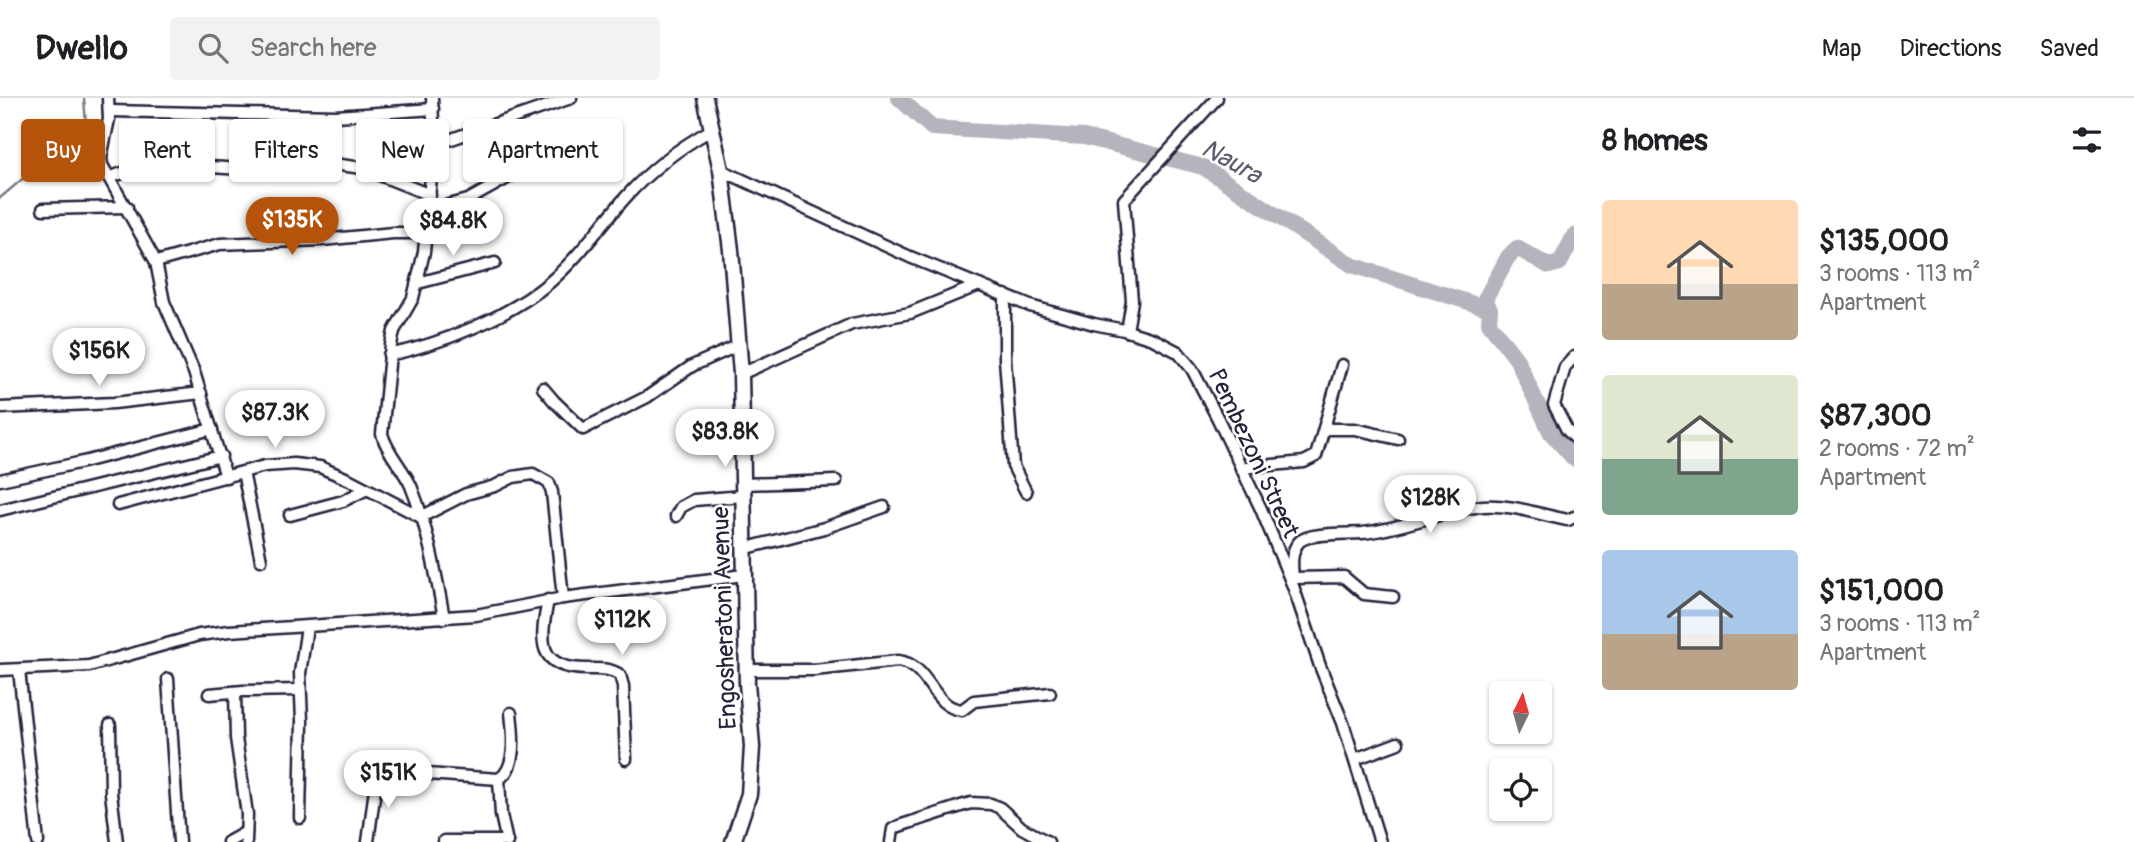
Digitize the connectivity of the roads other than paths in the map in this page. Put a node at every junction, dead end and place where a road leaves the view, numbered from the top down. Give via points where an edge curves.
1 (108, 98) edge
2 (571, 98) edge
3 (705, 98) edge
4 (1217, 98) edge
5 (432, 103) edge
6 (110, 111) junction
7 (713, 129) junction
8 (449, 140) edge
9 (342, 165) edge
10 (229, 169) edge
11 (721, 170) junction
12 (109, 178) junction
13 (431, 182) edge
14 (500, 182) edge
15 (430, 194) junction
16 (127, 207) junction
17 (43, 209) dead end
18 (427, 211) junction
19 (425, 233) junction
20 (156, 262) junction
21 (495, 263) dead end
22 (418, 283) junction
23 (979, 285) junction
24 (1005, 295) junction
25 (1127, 331) junction
26 (739, 345) junction
27 (389, 355) junction
28 (1574, 357) edge
29 (1342, 365) dead end
30 (741, 374) junction
31 (543, 388) dead end
32 (201, 393) junction
33 (0, 408) edge
34 (212, 429) junction
35 (1324, 429) junction
36 (1574, 437) edge
37 (1398, 439) dead end
38 (221, 456) junction
39 (1241, 468) junction
40 (243, 472) junction
41 (226, 477) junction
42 (0, 480) edge
43 (836, 481) dead end
44 (367, 489) junction
45 (743, 490) junction
46 (1026, 492) dead end
47 (118, 505) dead end
48 (884, 507) dead end
49 (0, 510) edge
50 (290, 515) dead end
51 (676, 516) dead end
52 (421, 517) junction
53 (1574, 517) edge
54 (743, 549) junction
55 (261, 560) dead end
56 (744, 575) junction
57 (1293, 582) junction
58 (1393, 597) dead end
59 (563, 598) junction
60 (548, 600) junction
61 (444, 618) junction
62 (307, 627) junction
63 (0, 670) edge
64 (19, 670) junction
65 (746, 670) junction
66 (169, 680) dead end
67 (300, 690) junction
68 (235, 692) junction
69 (1050, 693) dead end
70 (209, 694) dead end
71 (512, 713) dead end
72 (110, 725) dead end
73 (1398, 743) dead end
74 (626, 759) dead end
75 (1355, 759) junction
76 (398, 772) dead end
77 (377, 774) dead end
78 (499, 779) junction
79 (300, 818) dead end
80 (246, 837) edge
81 (444, 841) edge
82 (38, 842) edge
83 (117, 842) edge
84 (179, 842) edge
85 (228, 842) edge
86 (368, 842) edge
87 (507, 842) edge
88 (733, 842) edge
89 (891, 842) edge
90 (1048, 842) edge
91 (1380, 842) edge

1 - 6 street
2 - 8 street
3 - 7 street, Engosheratoni Avenue
4 - 25 street via 1124,200 1132,301
5 - 6 street via 336,116
6 - 12 street via 101,158
7 - 11 street, Engosheratoni Avenue
7 - 27 street via 643,178 571,260 535,293 471,328
9 - 15 street via 362,168
10 - 12 street via 151,165
11 - 23 street, Pembezoni Street
11 - 26 street, Engosheratoni Avenue
12 - 16 street
13 - 15 street
14 - 18 street via 468,200
15 - 18 street
16 - 17 street
16 - 20 street
18 - 19 street
19 - 20 street via 220,244
19 - 22 street
20 - 32 street via 164,302
21 - 22 street
22 - 27 street via 394,331
23 - 24 street, Pembezoni Street
23 - 30 street via 910,313 852,324
24 - 25 street, Pembezoni Street
24 - 46 street via 1008,427 1013,466
25 - 39 street, Pembezoni Street via 1178,352 1192,369
26 - 30 street, Engosheratoni Avenue
26 - 31 street via 692,366 647,397 583,429
27 - 52 street via 382,433 410,484
28 - 36 street via 1565,367 1554,404
29 - 35 street
30 - 45 street, Engosheratoni Avenue
32 - 33 street
32 - 34 street
34 - 38 street
34 - 42 street
35 - 37 street via 1355,429
35 - 39 street via 1320,448 1311,459
38 - 41 street
38 - 49 street
39 - 57 street, Pembezoni Street
40 - 41 street
40 - 44 street via 294,464 320,467
40 - 55 street
41 - 47 street
43 - 45 street
44 - 50 street via 343,501
44 - 52 street
45 - 51 street via 694,500
45 - 54 street, Engosheratoni Avenue
48 - 54 street
52 - 59 street via 513,477 533,474 543,478 552,492
52 - 61 street
53 - 57 street via 1568,520 1519,508 1481,506 1373,532 1315,535 1295,548
54 - 56 street, Engosheratoni Avenue
56 - 59 street
56 - 65 street, Engosheratoni Avenue
57 - 58 street via 1344,577 1364,594
57 - 75 street, Pembezoni Street
59 - 60 street
60 - 61 street
60 - 74 street via 542,644 548,657 559,665 613,670 620,675
61 - 62 street
62 - 64 street via 199,635 89,666
62 - 67 street
63 - 64 street
64 - 82 street
65 - 69 street via 908,662 946,705 962,710 974,701
65 - 88 street, Engosheratoni Avenue via 751,775
66 - 84 street
67 - 68 street
67 - 79 street
68 - 70 street
68 - 80 street
71 - 78 street via 509,767
72 - 83 street via 111,804
73 - 75 street
75 - 91 street, Pembezoni Street
76 - 78 street
77 - 86 street
78 - 87 street
80 - 85 street
81 - 87 street
89 - 90 street via 893,828 971,803 1000,808 1022,828

